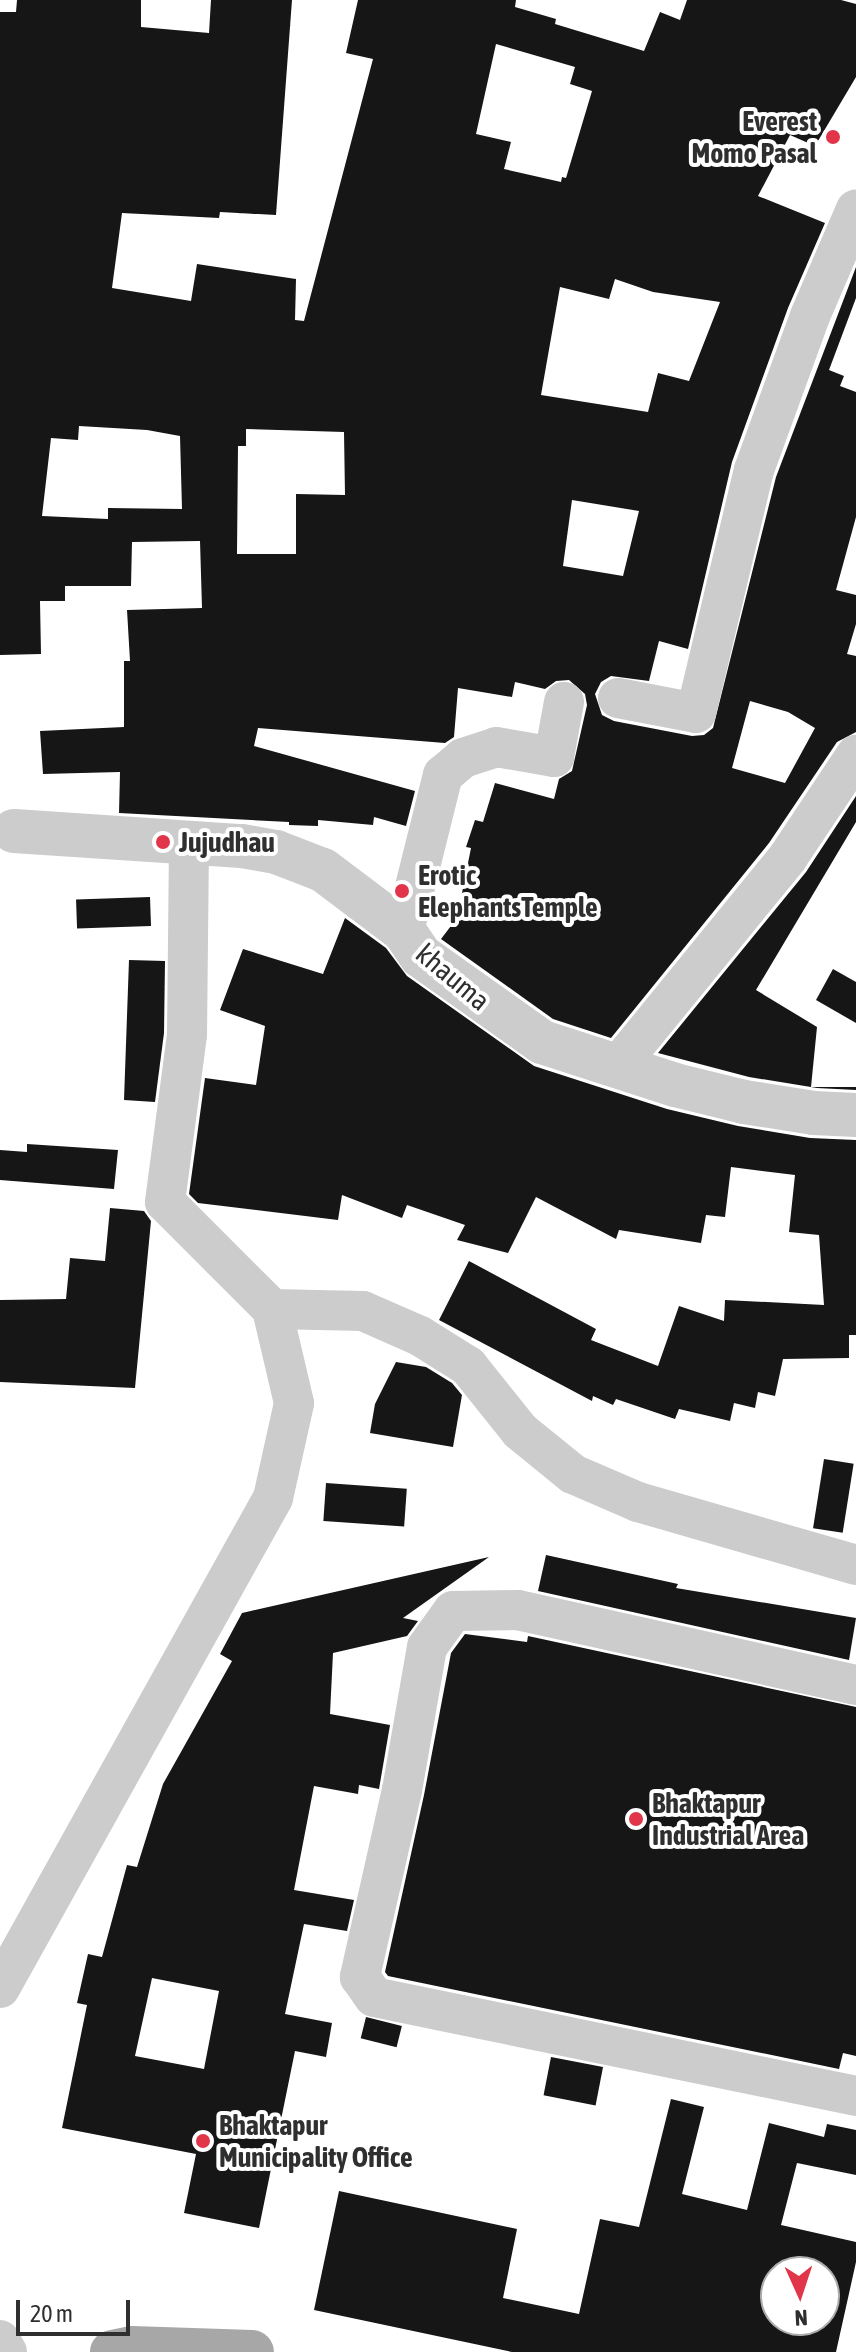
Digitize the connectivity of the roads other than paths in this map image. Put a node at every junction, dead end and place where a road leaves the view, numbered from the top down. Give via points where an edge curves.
1 (856, 209) edge
2 (618, 698) dead end
3 (564, 702) dead end
4 (850, 774) edge
5 (14, 831) dead end
6 (189, 842) junction
7 (404, 931) junction
8 (617, 1067) junction
9 (856, 1115) edge
10 (272, 1309) junction
11 (856, 1565) edge
12 (856, 1685) edge
13 (0, 1988) edge
14 (856, 2096) edge
15 (0, 2340) edge
16 (7, 2352) edge
17 (112, 2352) edge
18 (252, 2352) edge

1 - 2 street via 754,470 696,713
3 - 7 street via 554,757 496,747 463,758 443,775
4 - 8 street
5 - 6 street, khauma
6 - 7 street, khauma via 276,852 323,870
6 - 10 street via 187,1035 165,1202
7 - 8 street, khauma via 421,956 542,1042
8 - 9 street, khauma via 744,1102
10 - 11 street via 363,1311 377,1317 468,1366 520,1431 573,1474 638,1502
10 - 13 street via 294,1403 273,1498
12 - 14 street via 518,1610 453,1611 427,1647 360,1977 374,1997
15 - 16 street
17 - 18 main road

